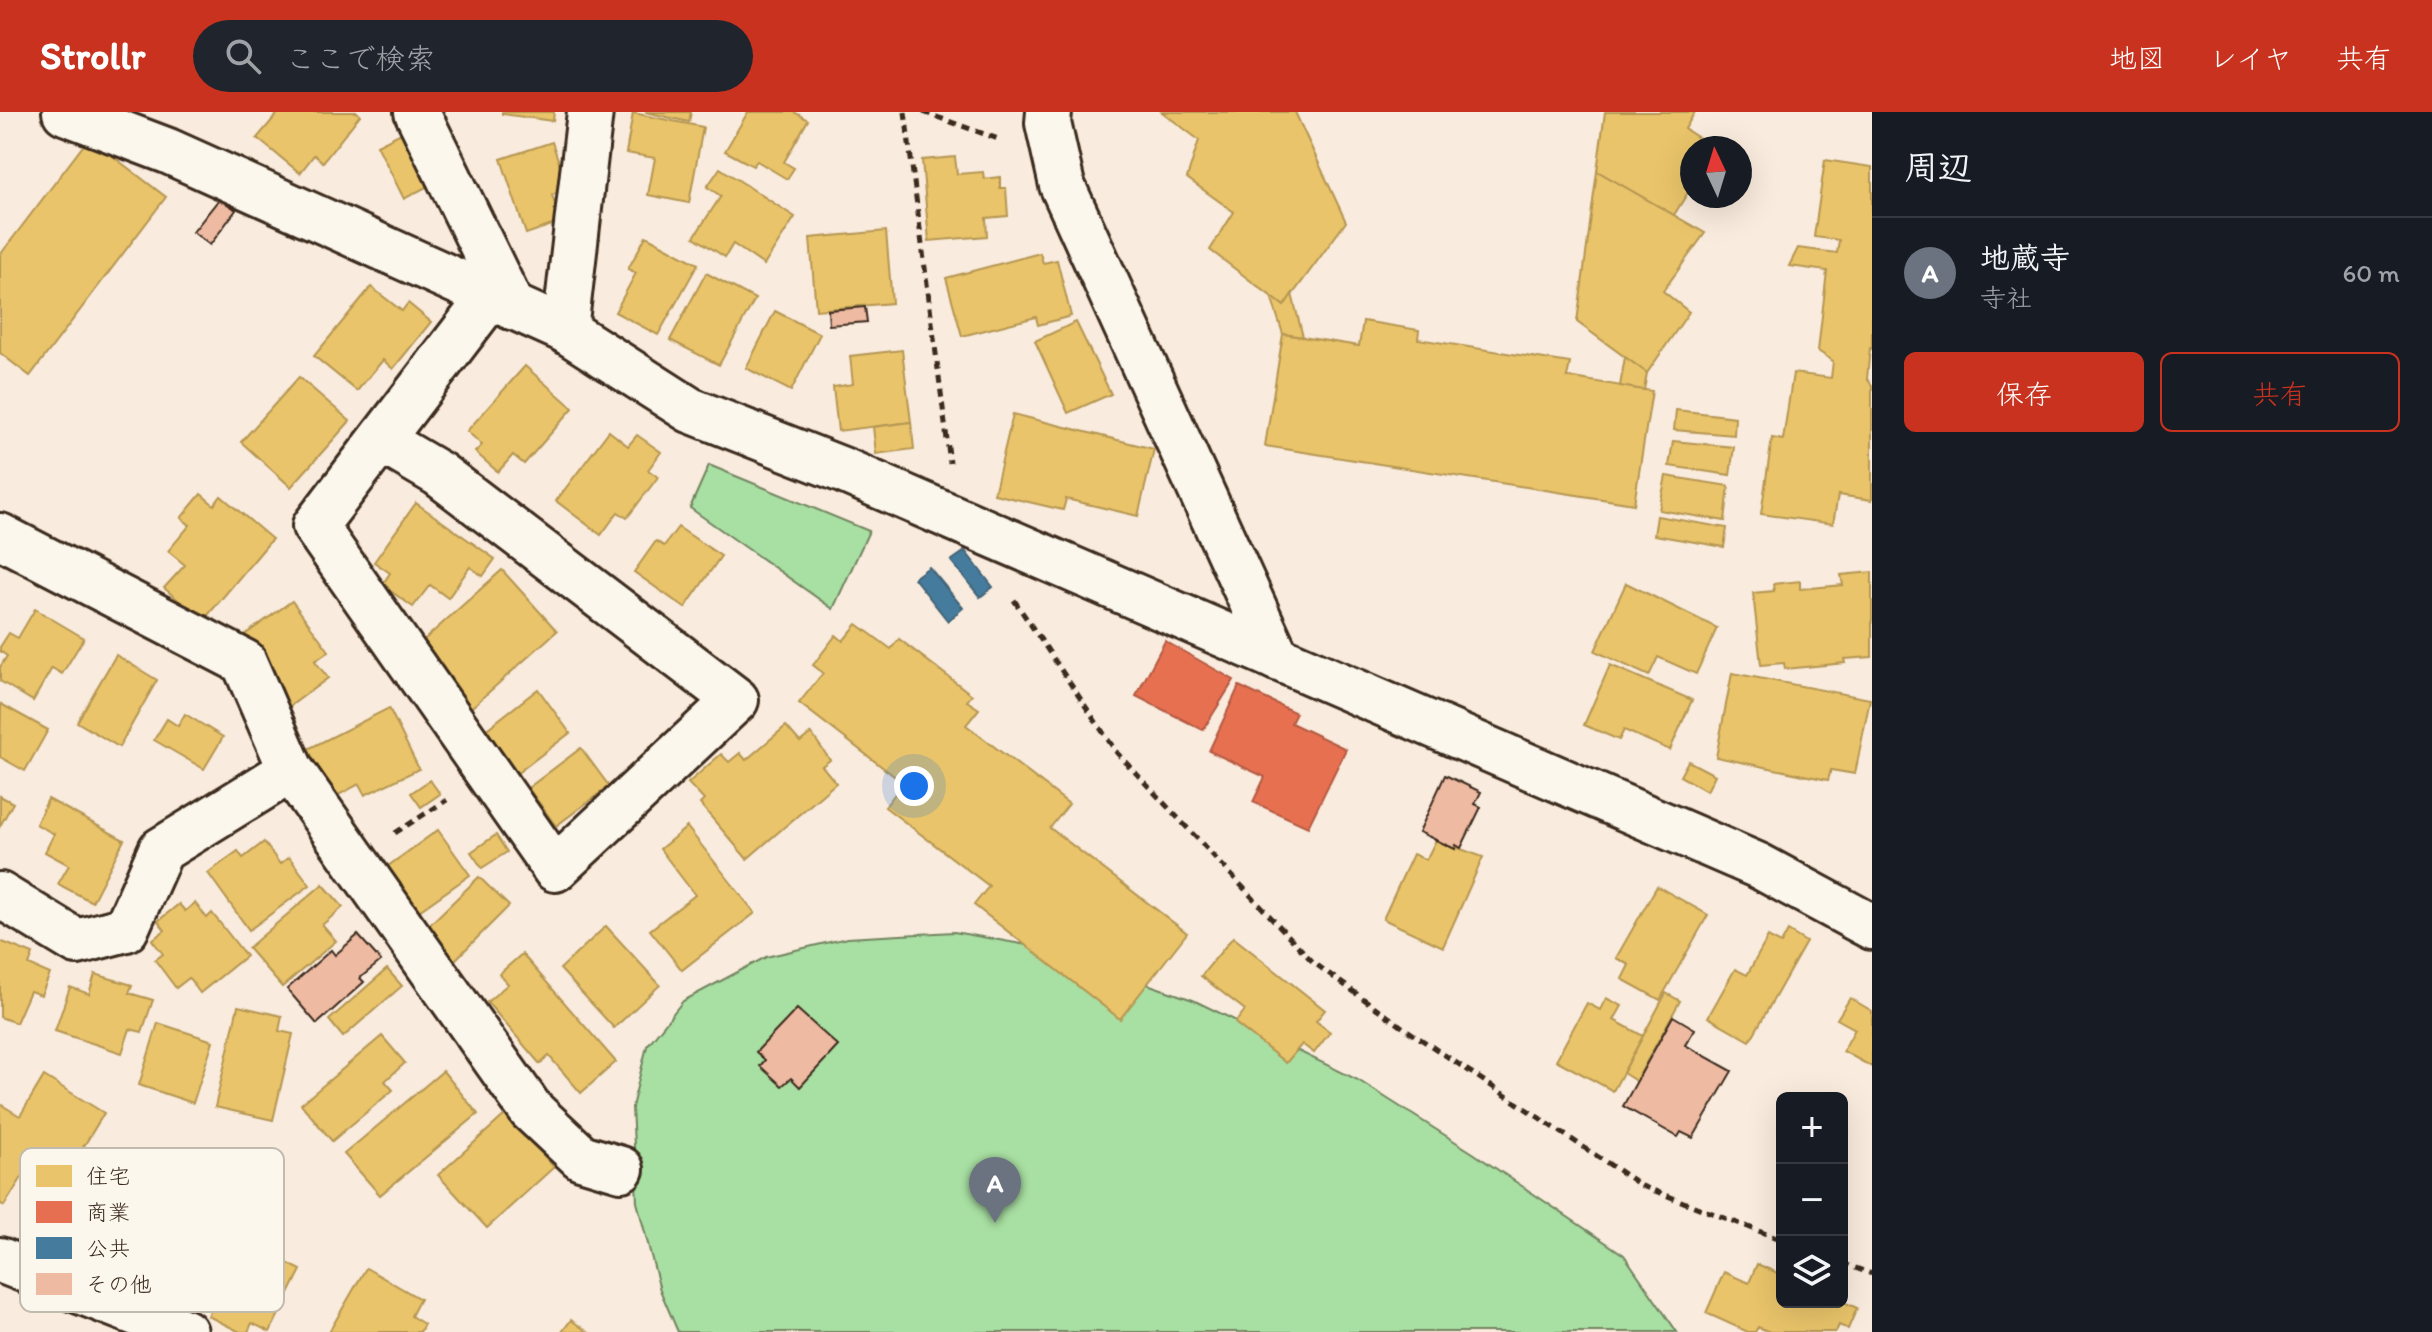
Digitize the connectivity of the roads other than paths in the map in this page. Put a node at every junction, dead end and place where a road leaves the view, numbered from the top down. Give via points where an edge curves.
1 (65, 112) edge
2 (417, 112) edge
3 (590, 112) edge
4 (1049, 112) edge
5 (501, 302) junction
6 (565, 330) junction
7 (381, 440) junction
8 (0, 536) edge
9 (1277, 658) junction
10 (291, 770) junction
11 (0, 895) edge
12 (1872, 927) edge
13 (621, 1169) dead end
14 (0, 1260) edge
15 (20, 1268) edge
16 (134, 1312) edge
17 (185, 1332) edge

1 - 5 street via 168,151
2 - 5 street
3 - 6 street
4 - 9 street via 1062,185
5 - 6 street
5 - 7 street
6 - 9 street via 690,410 845,471
7 - 7 street via 315,526 555,869 736,700 439,474
8 - 10 street via 244,662
9 - 12 street via 1759,866
10 - 11 street via 161,850 126,929 77,942
10 - 13 street via 531,1110 581,1157
14 - 15 street
16 - 17 street

